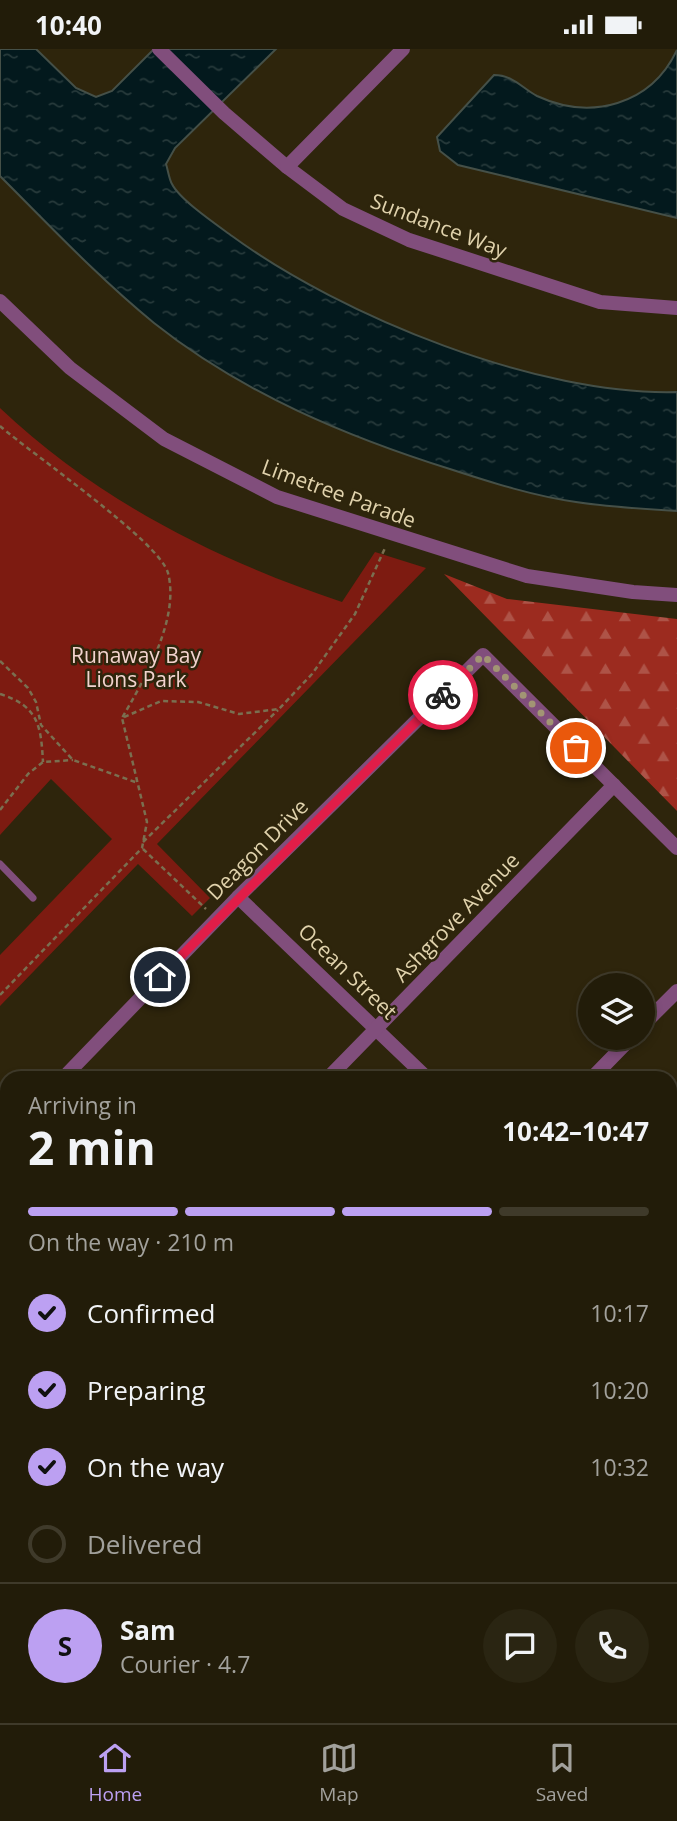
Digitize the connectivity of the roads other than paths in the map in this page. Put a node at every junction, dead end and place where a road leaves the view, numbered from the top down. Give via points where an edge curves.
1 (159, 49) edge
2 (403, 49) edge
3 (287, 167) junction
4 (0, 301) edge
5 (677, 307) edge
6 (677, 594) edge
7 (614, 785) junction
8 (677, 848) edge
9 (0, 864) edge
10 (238, 897) junction
11 (33, 898) dead end
12 (677, 991) edge
13 (655, 1013) edge
14 (377, 1029) junction
15 (619, 1050) edge
16 (70, 1071) edge
17 (335, 1071) edge
18 (420, 1071) edge
19 (599, 1071) edge

1 - 3 street, Sundance Way
2 - 3 street
3 - 5 street, Sundance Way via 343,209 409,240 600,302
4 - 6 street, Limetree Parade via 70,368 164,439 277,497 527,576
7 - 8 street
7 - 10 street, Deagon Drive via 483,655
7 - 14 street, Ashgrove Avenue
9 - 11 lane
10 - 14 street, Ocean Street
10 - 16 street, Deagon Drive
12 - 13 street
14 - 17 street, Ashgrove Avenue
14 - 18 street, Ocean Street
15 - 19 street

